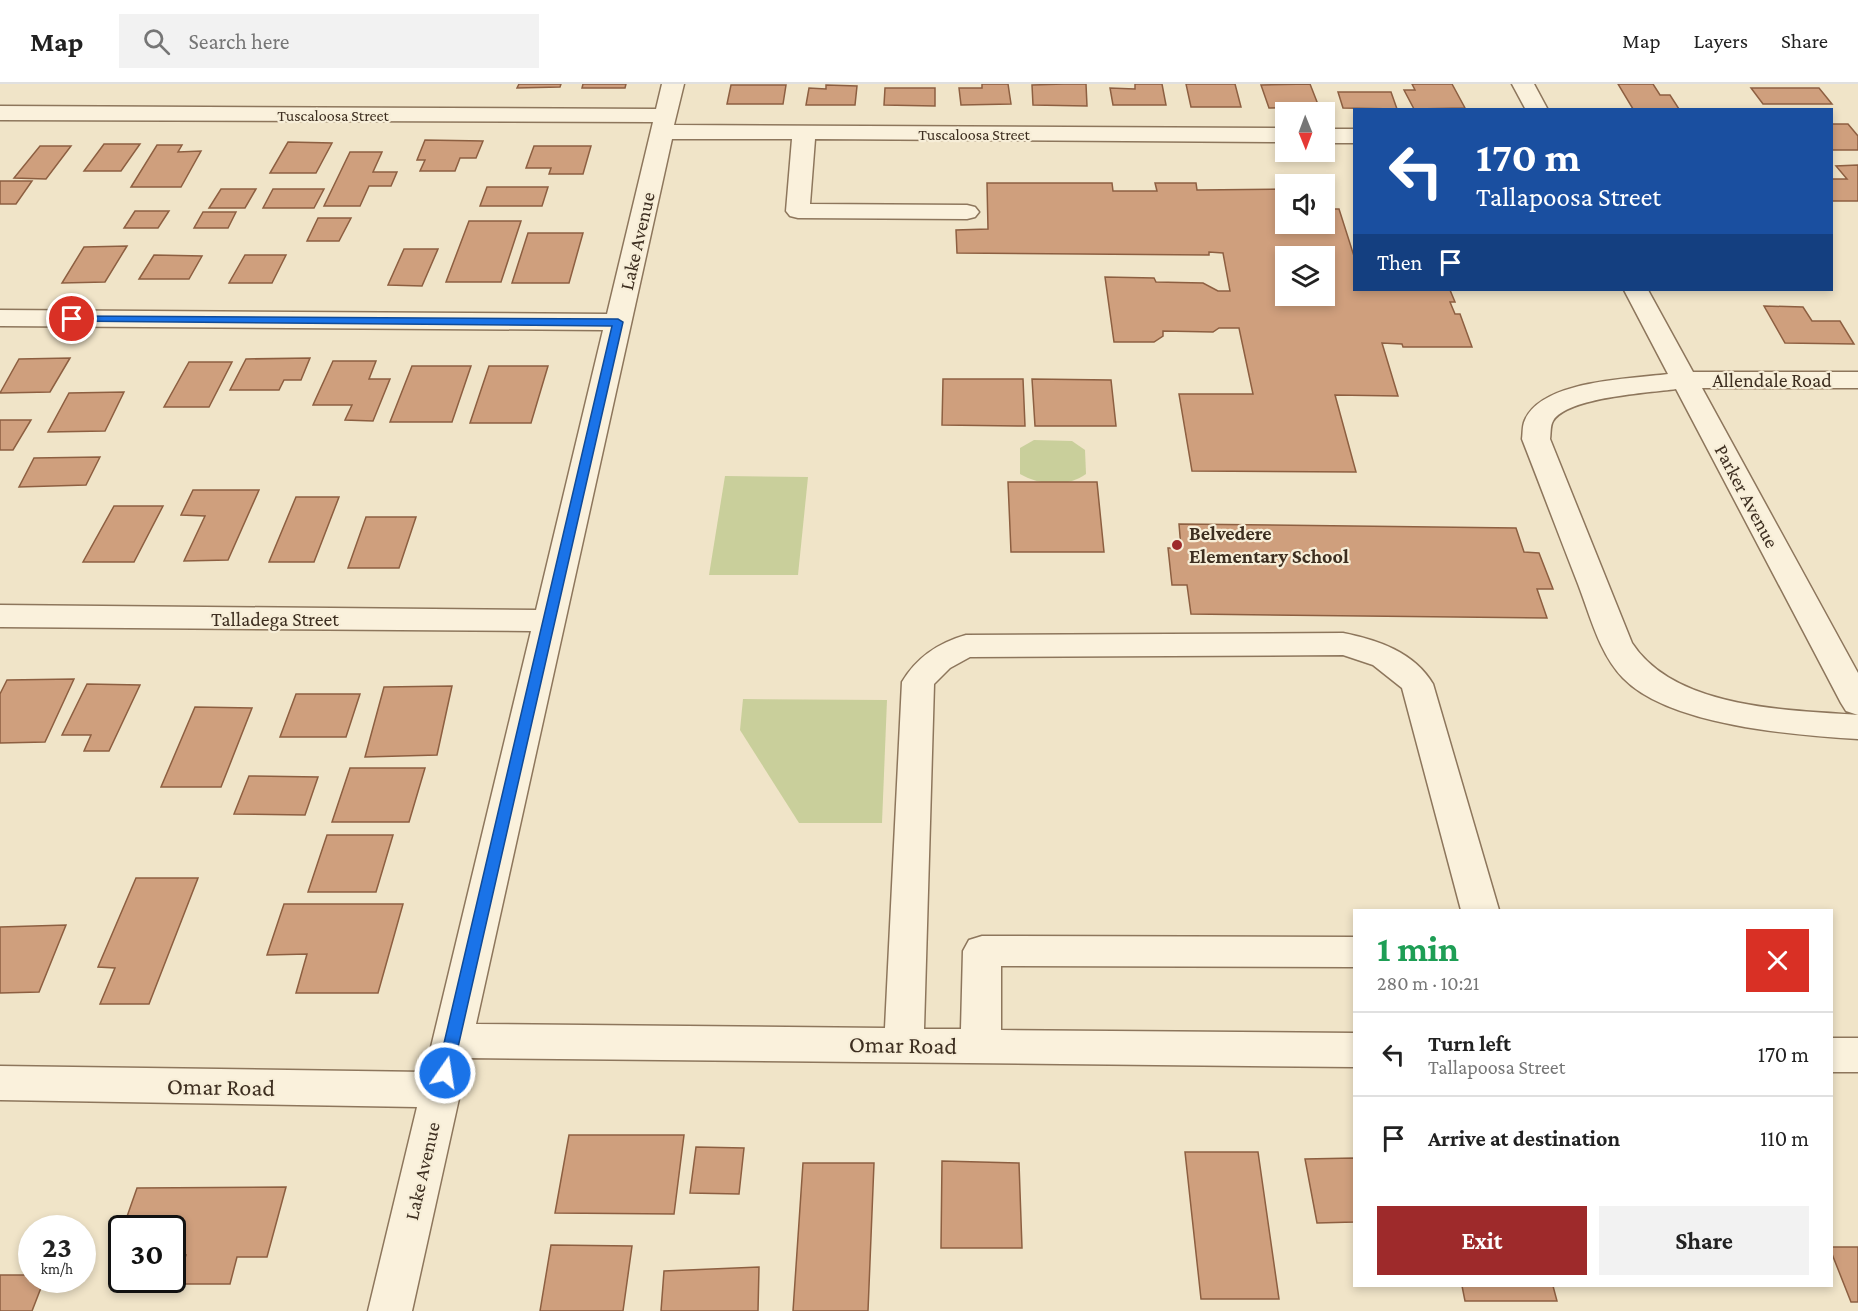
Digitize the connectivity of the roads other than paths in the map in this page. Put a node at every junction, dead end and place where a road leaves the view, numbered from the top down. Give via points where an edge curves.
1 (673, 84) edge
2 (1523, 84) edge
3 (1536, 108) edge
4 (0, 113) edge
5 (664, 124) junction
6 (804, 133) junction
7 (1275, 135) edge
8 (1335, 136) edge
9 (1353, 136) edge
10 (967, 212) dead end
11 (1637, 291) edge
12 (0, 318) edge
13 (618, 322) junction
14 (1686, 380) junction
15 (1858, 380) edge
16 (0, 616) edge
17 (549, 621) junction
18 (1857, 705) edge
19 (1480, 909) edge
20 (1353, 952) edge
21 (452, 1041) junction
22 (904, 1045) junction
23 (981, 1046) junction
24 (1353, 1050) edge
25 (1833, 1055) edge
26 (1858, 1055) edge
27 (0, 1083) edge
28 (441, 1090) junction
29 (390, 1311) edge

1 - 5 street, Lake Avenue
2 - 3 street
4 - 5 street, Tuscaloosa Street
5 - 6 street, Tuscaloosa Street
5 - 13 street, Lake Avenue
6 - 7 street, Tuscaloosa Street
6 - 10 street via 798,211
8 - 9 street
11 - 14 street, Parker Avenue
12 - 13 street
13 - 17 street, Lake Avenue
14 - 15 street, Allendale Road
14 - 18 street, Parker Avenue
14 - 18 street, Allendale Road via 1572,396 1551,406 1538,421 1536,439 1617,645 1636,672 1671,693 1713,708 1814,724
16 - 17 street, Talladega Street
17 - 21 street, Lake Avenue
19 - 22 street via 1417,684 1405,669 1387,657 1343,644 966,646 945,654 918,682
20 - 23 street via 982,951
21 - 22 street, Omar Road
21 - 28 street, Lake Avenue
22 - 23 street, Omar Road
23 - 24 street, Omar Road
25 - 26 street
27 - 28 street, Omar Road
28 - 29 street, Lake Avenue

